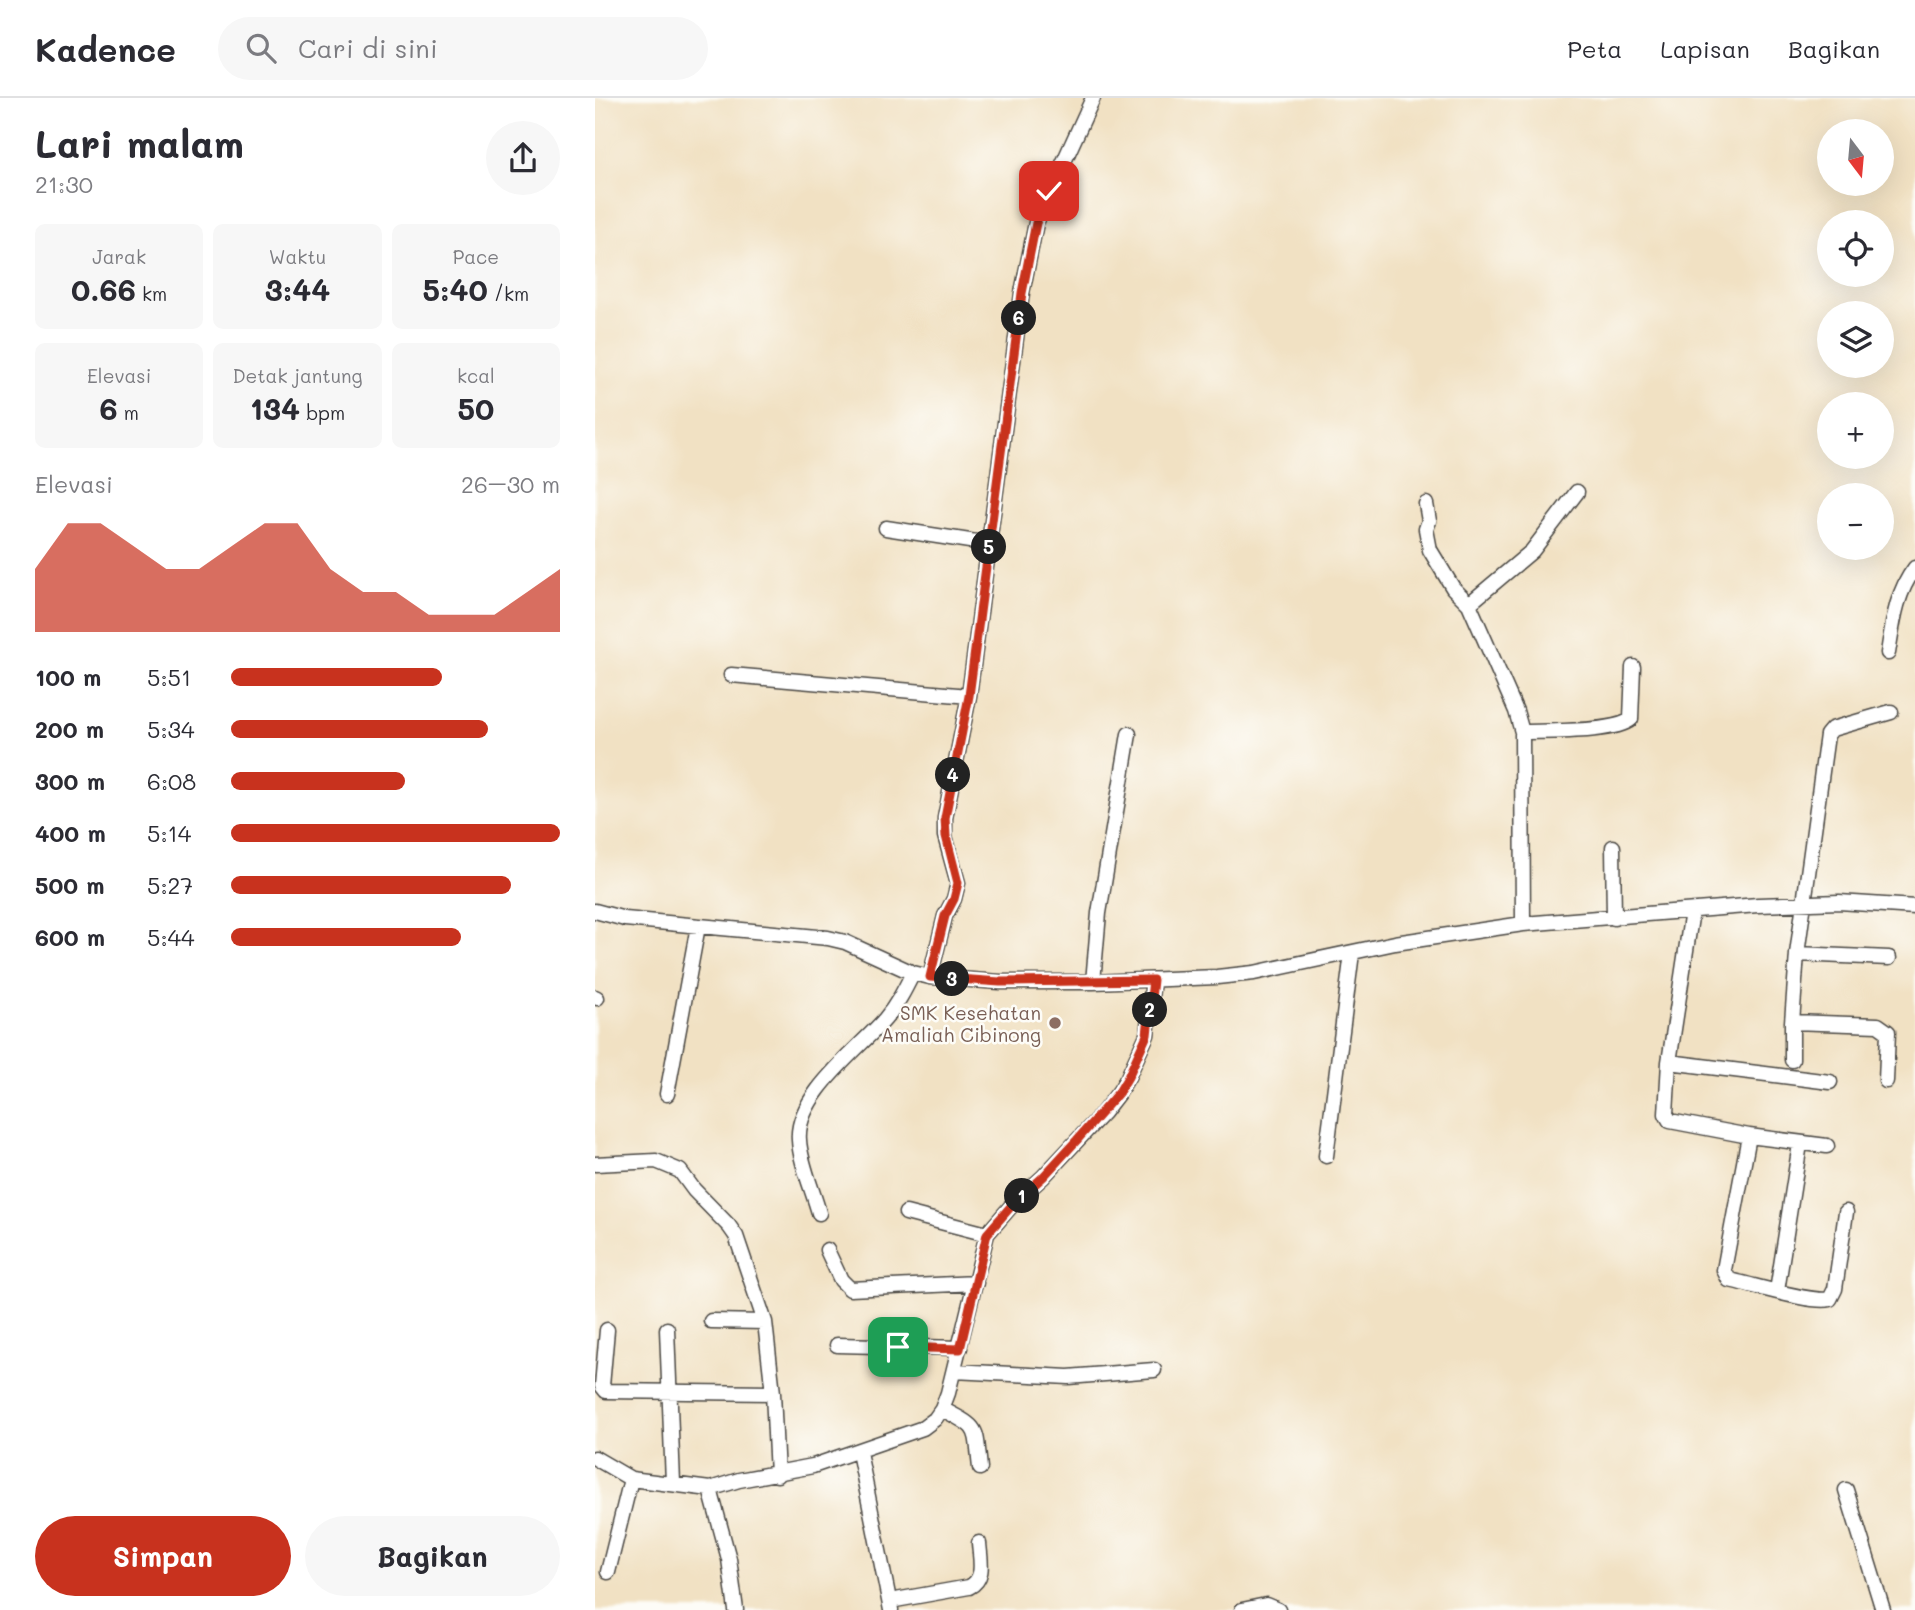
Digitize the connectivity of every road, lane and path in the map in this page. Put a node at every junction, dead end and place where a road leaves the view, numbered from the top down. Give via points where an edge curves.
1 (1093, 98) edge
2 (1577, 492) dead end
3 (1426, 504) dead end
4 (886, 528) dead end
5 (989, 544) junction
6 (1915, 568) edge
7 (1469, 604) junction
8 (1888, 653) dead end
9 (1633, 667) dead end
10 (731, 675) dead end
11 (969, 696) junction
12 (1891, 712) dead end
13 (1522, 732) junction
14 (1129, 734) dead end
15 (1613, 847) dead end
16 (1806, 904) junction
17 (1915, 906) edge
18 (595, 911) edge
19 (1692, 911) junction
20 (1614, 918) junction
21 (1523, 924) junction
22 (698, 926) junction
23 (1352, 953) junction
24 (1797, 954) junction
25 (1889, 958) dead end
26 (913, 973) junction
27 (930, 977) junction
28 (1153, 980) junction
29 (1093, 982) junction
30 (1792, 1022) junction
31 (1792, 1060) dead end
32 (1669, 1062) junction
33 (1886, 1081) dead end
34 (1830, 1082) dead end
35 (667, 1094) dead end
36 (1749, 1136) junction
37 (1800, 1144) junction
38 (1827, 1146) dead end
39 (1326, 1156) dead end
40 (595, 1164) edge
41 (1846, 1212) dead end
42 (819, 1213) dead end
43 (906, 1213) dead end
44 (987, 1234) junction
45 (827, 1250) dead end
46 (975, 1283) junction
47 (1777, 1291) junction
48 (711, 1321) dead end
49 (765, 1322) junction
50 (667, 1329) dead end
51 (607, 1330) dead end
52 (837, 1345) dead end
53 (960, 1349) junction
54 (1154, 1370) dead end
55 (954, 1371) junction
56 (671, 1392) junction
57 (773, 1393) junction
58 (942, 1409) junction
59 (859, 1452) junction
60 (595, 1458) edge
61 (981, 1468) dead end
62 (777, 1475) junction
63 (631, 1479) junction
64 (673, 1483) junction
65 (711, 1489) junction
66 (1846, 1490) dead end
67 (979, 1543) dead end
68 (608, 1572) dead end
69 (890, 1605) edge
70 (736, 1610) edge
71 (1242, 1610) edge
72 (1278, 1610) edge
73 (1883, 1610) edge

1 - 5 street via 1036,223 1022,293
2 - 7 street via 1532,551
3 - 7 street via 1430,550 1453,588
4 - 5 street
5 - 11 street
6 - 8 street via 1903,584
7 - 13 street
9 - 13 street via 1631,719 1625,725
10 - 11 street
11 - 27 street via 945,818 958,883
12 - 16 street via 1828,732
13 - 21 street
14 - 29 street via 1099,913
15 - 20 street
16 - 17 street
16 - 19 street
16 - 24 street
18 - 22 street via 625,919
19 - 20 street
19 - 32 street
20 - 21 street
21 - 23 street
22 - 26 street via 828,938
22 - 35 street
23 - 28 street via 1254,972
23 - 39 street
24 - 25 street
24 - 30 street
26 - 27 street
26 - 42 street via 886,1018 827,1080 804,1112 799,1139
27 - 29 street
28 - 29 street
28 - 44 street via 1147,1035 1119,1092
30 - 31 street
30 - 33 street via 1885,1028
32 - 34 street
32 - 36 street via 1668,1120
36 - 37 street
36 - 47 street via 1724,1270 1729,1280
37 - 38 street
37 - 47 street
40 - 49 street via 656,1161 680,1171 736,1236
41 - 47 street via 1834,1295 1820,1300
43 - 44 street
44 - 46 street
45 - 46 street via 850,1289
46 - 53 street
48 - 49 street
49 - 57 street
50 - 56 street
51 - 56 street via 604,1390
52 - 53 street
53 - 55 street
54 - 55 street via 1068,1377
55 - 58 street
56 - 57 street
56 - 64 street
57 - 62 street
58 - 59 street via 923,1428
58 - 61 street via 971,1424
59 - 62 street
59 - 69 street
60 - 63 street
62 - 65 street
63 - 64 street
63 - 68 street
64 - 65 street
65 - 70 street
66 - 73 street
67 - 69 street via 981,1578 977,1584
71 - 72 street via 1266,1605

